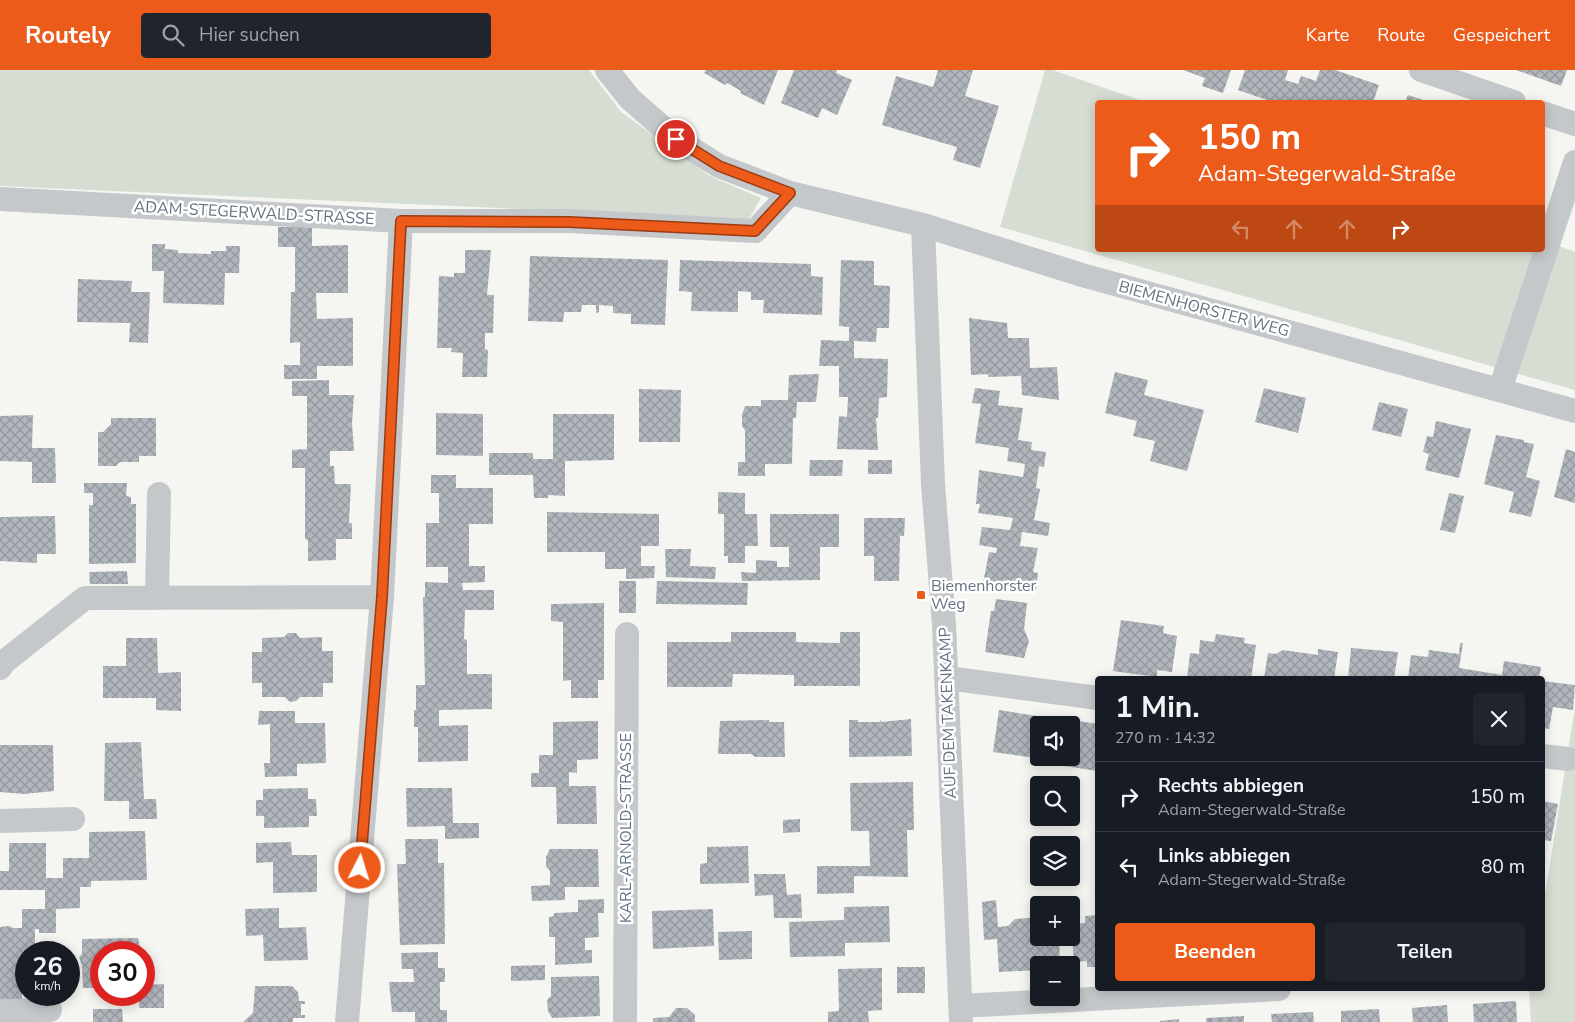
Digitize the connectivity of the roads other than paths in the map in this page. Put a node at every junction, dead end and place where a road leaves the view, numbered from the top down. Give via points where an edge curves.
1 (607, 70) edge
2 (1421, 70) edge
3 (1508, 100) edge
4 (1545, 113) edge
5 (1575, 124) edge
6 (1575, 162) edge
7 (790, 193) junction
8 (0, 199) edge
9 (401, 221) junction
10 (922, 225) junction
11 (1500, 390) junction
12 (1575, 411) edge
13 (159, 494) dead end
14 (157, 597) junction
15 (382, 597) junction
16 (627, 634) dead end
17 (0, 668) edge
18 (947, 678) junction
19 (1095, 698) edge
20 (1545, 756) edge
21 (1568, 759) dead end
22 (73, 819) dead end
23 (0, 821) edge
24 (1254, 991) edge
25 (50, 1010) dead end
26 (0, 1011) edge
27 (961, 1014) edge
28 (347, 1022) edge
29 (625, 1022) edge

1 - 7 street, BIEMENHORSTER WEG via 630,99 676,139 719,166
2 - 3 street
4 - 5 street
6 - 11 street
7 - 9 street, ADAM-STEGERWALD-STRASSE via 755,231 569,222
7 - 10 street, BIEMENHORSTER WEG
8 - 9 street, ADAM-STEGERWALD-STRASSE
9 - 15 street
10 - 11 street, BIEMENHORSTER WEG via 1082,275
10 - 18 street, AUF DEM TAKENKAMP via 933,484
11 - 12 street, BIEMENHORSTER WEG
13 - 14 street
14 - 15 street
14 - 17 street via 85,598
15 - 28 street
16 - 29 street, KARL-ARNOLD-STRASSE
18 - 19 street
18 - 27 street, AUF DEM TAKENKAMP
20 - 21 street
22 - 23 street
24 - 27 street
25 - 26 street

